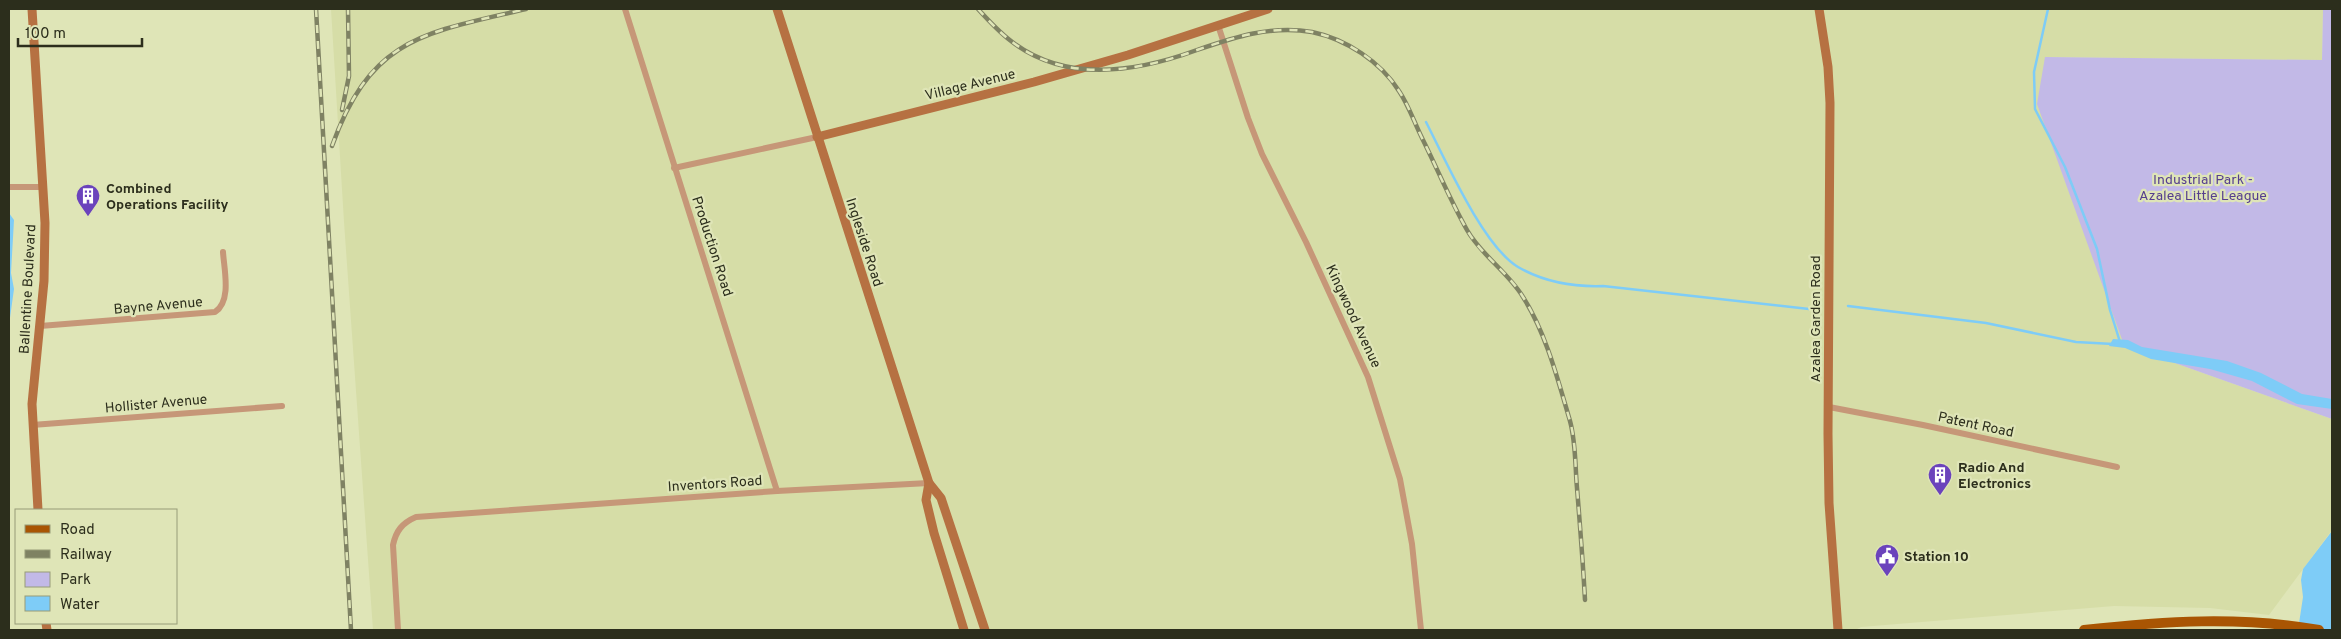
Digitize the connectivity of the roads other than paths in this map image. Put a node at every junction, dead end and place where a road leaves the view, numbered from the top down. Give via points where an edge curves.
1 (32, 9) edge
2 (625, 9) edge
3 (776, 9) edge
4 (1268, 9) edge
5 (1819, 9) edge
6 (1218, 25) junction
7 (816, 137) junction
8 (674, 168) junction
9 (9, 187) edge
10 (43, 187) junction
11 (223, 252) dead end
12 (40, 326) junction
13 (282, 406) dead end
14 (1828, 406) junction
15 (32, 426) junction
16 (2118, 467) dead end
17 (929, 483) junction
18 (777, 491) junction
19 (38, 509) edge
20 (398, 630) edge
21 (964, 630) edge
22 (985, 630) edge
23 (1421, 630) edge
24 (1838, 630) edge
25 (2084, 630) edge
26 (2319, 630) edge

1 - 10 street, Ballentine Boulevard
2 - 8 street, Production Road
3 - 7 street, Ingleside Road
4 - 6 street, Village Avenue
5 - 14 street, Azalea Garden Road via 1828,64 1830,103
6 - 7 street, Village Avenue via 1043,79
6 - 23 street, Kingwood Avenue via 1262,154 1368,377 1400,479 1412,544
7 - 8 street, Village Avenue
7 - 17 street, Ingleside Road
8 - 18 street, Production Road
9 - 10 street
10 - 12 street, Ballentine Boulevard via 45,256
11 - 12 street, Bayne Avenue via 224,297 222,306 215,312
12 - 15 street, Ballentine Boulevard
13 - 15 street, Hollister Avenue
14 - 16 street, Patent Road
14 - 24 street, Azalea Garden Road via 1829,503
15 - 19 street, Ballentine Boulevard
17 - 18 street, Inventors Road
17 - 21 street, Ingleside Road via 926,500 930,517
17 - 22 street, Ingleside Road via 941,498
18 - 20 street, Inventors Road via 416,517 401,526 394,538
25 - 26 main road via 2179,620 2243,621

